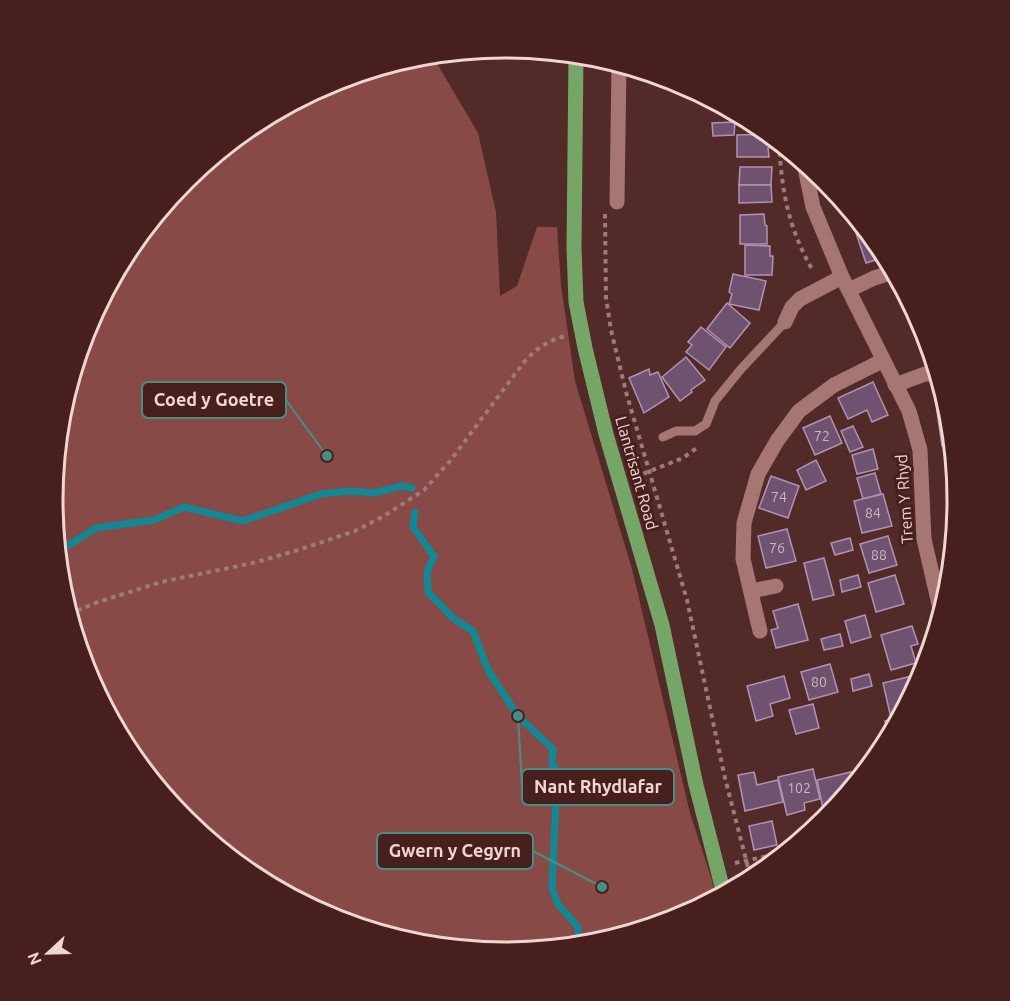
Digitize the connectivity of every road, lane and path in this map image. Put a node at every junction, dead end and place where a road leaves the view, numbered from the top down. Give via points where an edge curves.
1 (576, 64) edge
2 (618, 74) edge
3 (780, 155) edge
4 (807, 178) edge
5 (611, 205) joint
6 (885, 275) edge
7 (813, 278) dead end
8 (845, 284) junction
9 (785, 322) joint
10 (582, 333) junction
11 (882, 361) junction
12 (929, 374) edge
13 (895, 385) junction
14 (663, 437) dead end
15 (704, 441) dead end
16 (650, 473) junction
17 (634, 477) dead end
18 (776, 586) dead end
19 (751, 591) junction
20 (937, 595) edge
21 (77, 611) edge
22 (760, 631) dead end
23 (767, 856) edge
24 (746, 860) junction
25 (730, 864) dead end
26 (748, 870) edge
27 (722, 885) edge

1 - 10 main road, Llantrisant Road via 574,281
2 - 5 street
3 - 7 path via 788,215
4 - 8 street, Trem Y Rhyd via 813,207
5 - 16 path via 606,298 626,393
6 - 8 street
8 - 9 street via 800,299
8 - 11 street, Trem Y Rhyd
9 - 14 lane via 715,401 706,424 695,431
10 - 21 path via 538,347 424,490 384,516 355,531 295,551 161,582
10 - 27 main road, Llantrisant Road via 606,434 662,625
11 - 13 street, Trem Y Rhyd
11 - 19 street via 834,385 799,411 758,474 744,522 743,559
12 - 13 street
13 - 20 street, Trem Y Rhyd via 909,411 920,450 924,539
15 - 16 path via 683,458
16 - 17 path
16 - 24 path via 687,600
18 - 19 street
19 - 22 street
23 - 24 path
24 - 25 path
24 - 26 path

